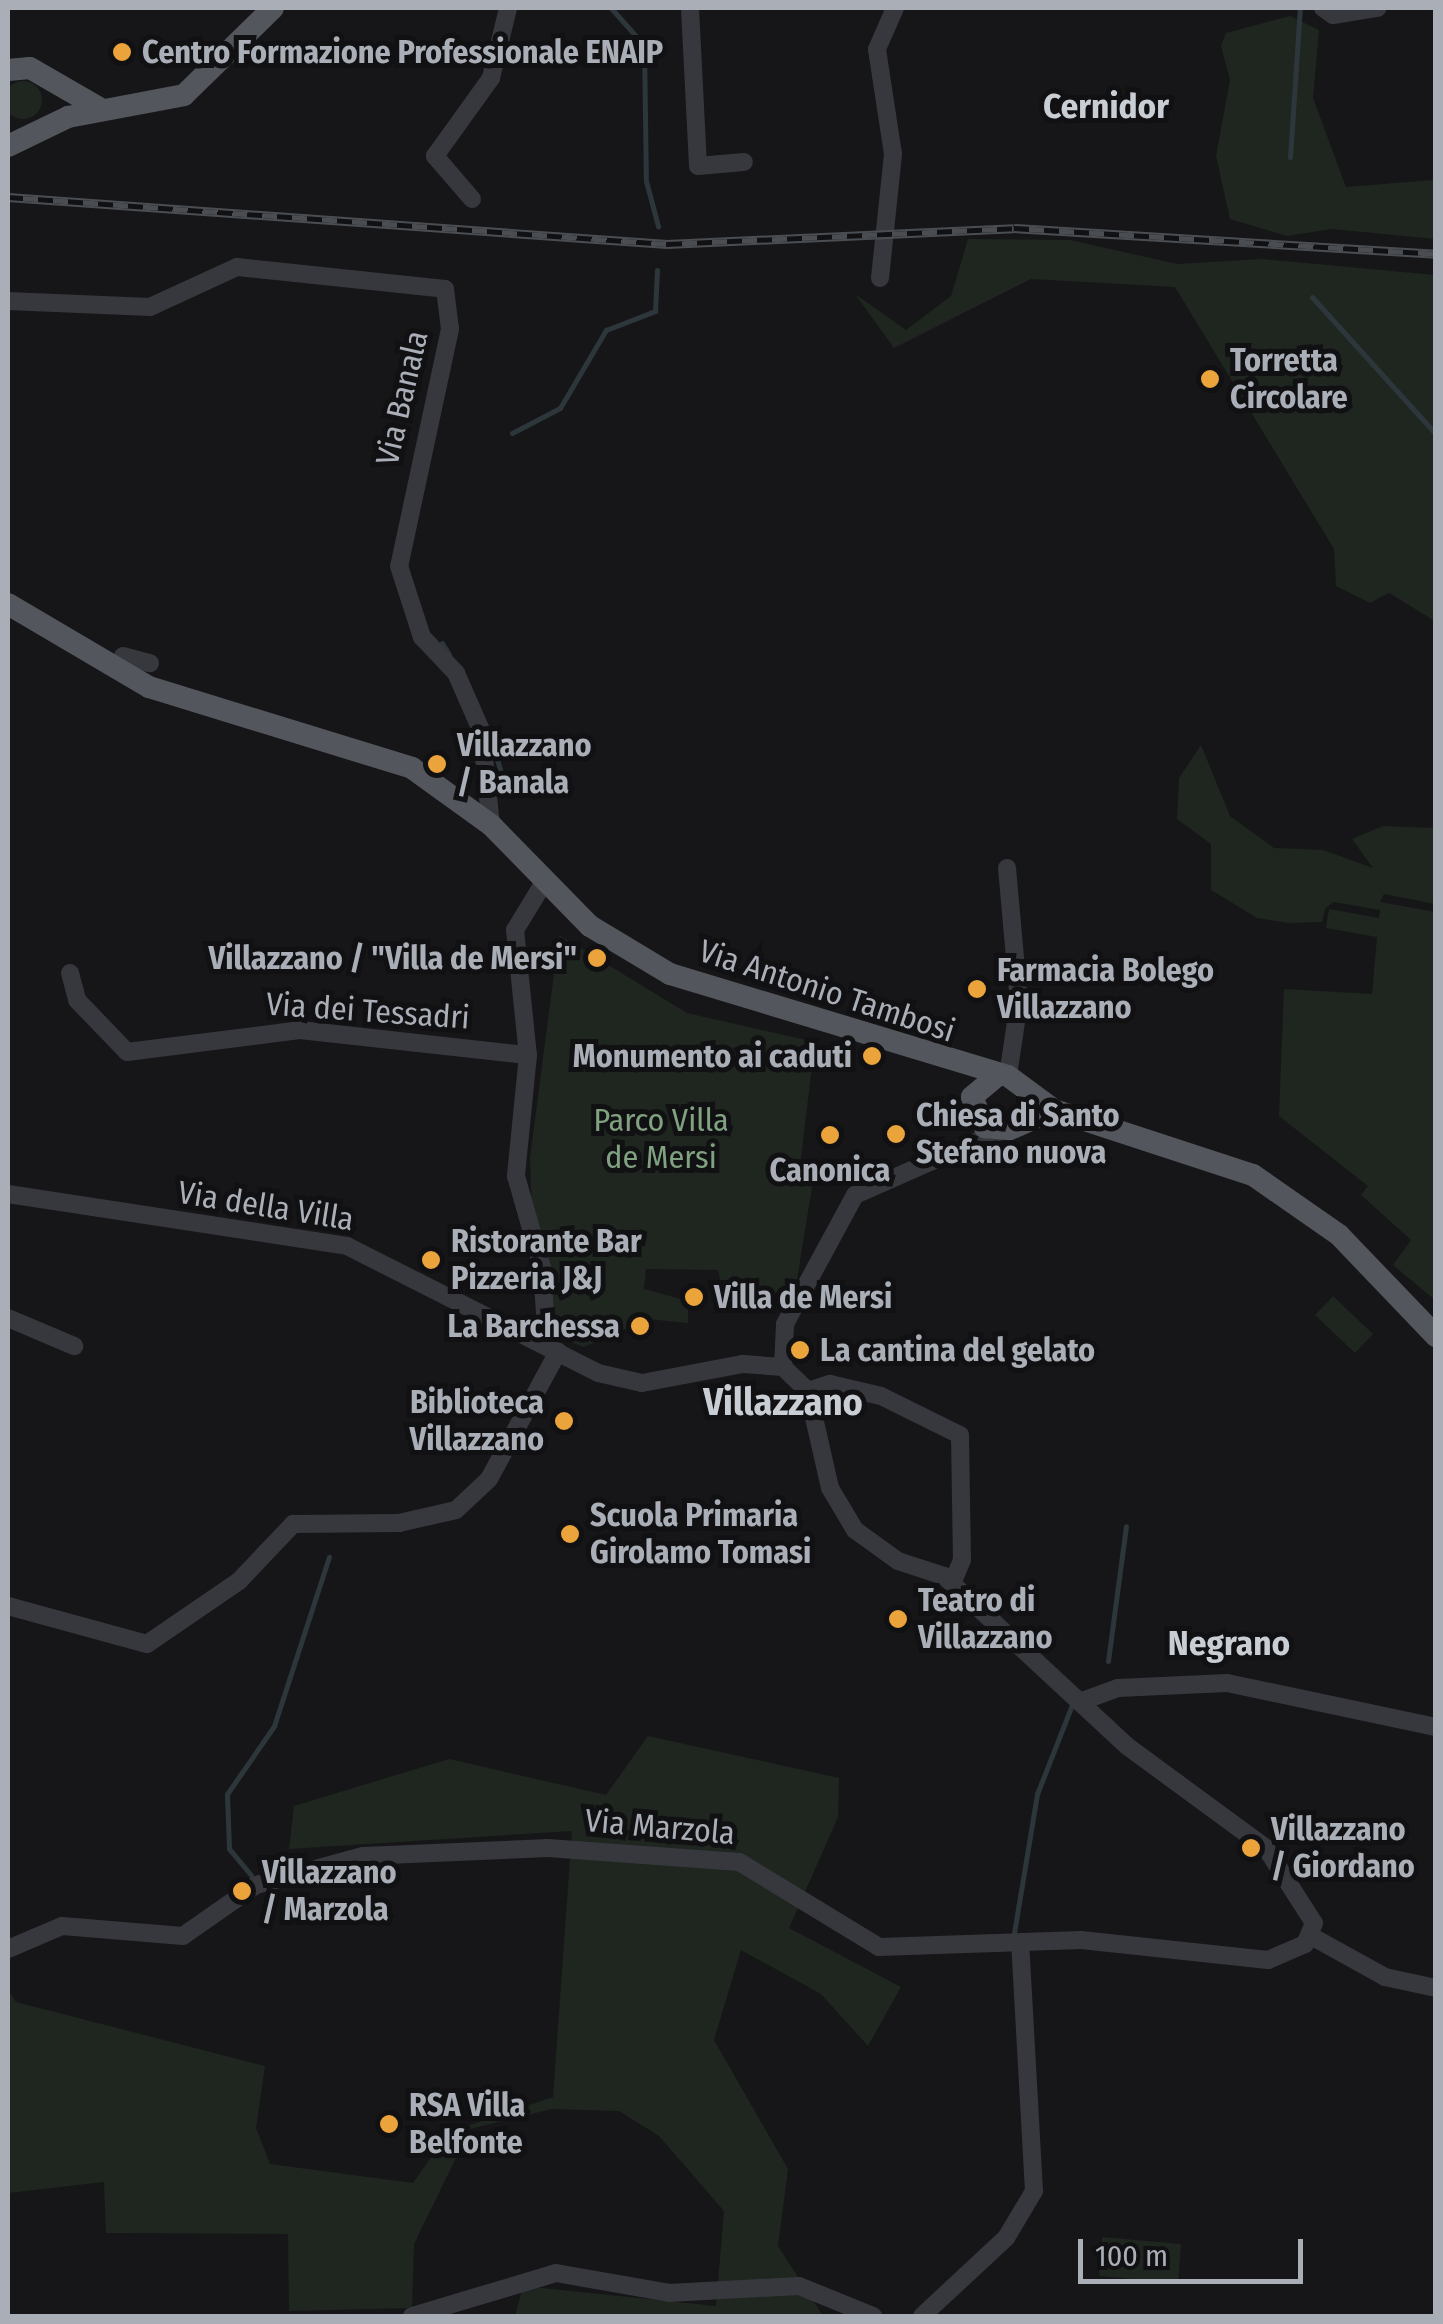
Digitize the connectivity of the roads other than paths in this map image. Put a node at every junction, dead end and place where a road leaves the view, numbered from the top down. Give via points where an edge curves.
1 (273, 8) edge
2 (508, 8) edge
3 (690, 8) edge
4 (895, 8) edge
5 (1322, 8) edge
6 (1377, 8) edge
7 (8, 70) edge
8 (52, 87) junction
9 (104, 110) junction
10 (26, 129) edge
11 (8, 146) edge
12 (744, 162) dead end
13 (472, 199) dead end
14 (880, 278) dead end
15 (8, 301) edge
16 (8, 604) edge
17 (491, 825) junction
18 (1007, 868) dead end
19 (543, 884) junction
20 (70, 974) dead end
21 (528, 1055) junction
22 (945, 1063) junction
23 (1010, 1080) junction
24 (974, 1092) junction
25 (1054, 1110) junction
26 (975, 1116) junction
27 (1009, 1127) junction
28 (956, 1147) junction
29 (8, 1194) edge
30 (8, 1318) edge
31 (1436, 1336) edge
32 (74, 1346) dead end
33 (552, 1348) junction
34 (783, 1367) junction
35 (808, 1391) junction
36 (952, 1583) junction
37 (8, 1606) edge
38 (1084, 1700) junction
39 (1436, 1727) edge
40 (1308, 1940) junction
41 (1020, 1943) junction
42 (8, 1949) edge
43 (1436, 1988) edge
44 (420, 2316) edge
45 (873, 2316) edge
46 (922, 2316) edge

1 - 9 main road via 202,85 167,102
2 - 13 street via 491,78 435,156
3 - 12 street via 698,166
4 - 14 street via 877,49 894,154
5 - 6 street via 1333,15
7 - 8 main road via 30,68
8 - 9 main road
8 - 10 main road
9 - 10 main road
10 - 11 main road
15 - 17 street, Via Banala via 150,307 237,267 430,280 445,289 450,329 399,566 422,637 470,698 492,781
16 - 17 main road, Via Antonio Tambosi via 132,664 412,768
17 - 19 main road, Via Antonio Tambosi
18 - 23 street via 1020,1002
19 - 21 street, Via dei Tessadri via 515,930
19 - 22 main road, Via Antonio Tambosi via 611,940 696,986
20 - 21 street, Via dei Tessadri via 78,1000 127,1052 300,1030
21 - 33 street, Via dei Tessadri via 516,1176 542,1267
22 - 23 main road, Via Antonio Tambosi
22 - 24 main road
23 - 24 main road
23 - 25 main road
23 - 27 main road
24 - 26 main road
25 - 27 main road
25 - 31 main road via 1204,1154 1276,1189 1339,1235
26 - 27 main road
26 - 28 street
27 - 28 street
28 - 34 street via 855,1195 785,1324
29 - 33 street, Via della Villa via 330,1241
30 - 32 street
33 - 34 street, Via della Villa via 642,1383 724,1366
33 - 37 street via 489,1478 456,1510 399,1523 293,1524 240,1582 146,1644
34 - 35 street
35 - 36 street via 825,1470 846,1518 898,1561
35 - 36 street via 830,1384 881,1396 960,1435 962,1560
36 - 38 street
38 - 39 street via 1118,1688 1227,1683
38 - 40 street via 1180,1791 1282,1864 1310,1907
40 - 41 street, Via Marzola via 1243,1960 1112,1942
40 - 43 street via 1385,1978
41 - 42 street, Via Marzola via 879,1947 739,1862 548,1848 363,1856 256,1885 183,1936 62,1926
41 - 46 street via 1034,2191 1006,2238
44 - 45 street via 556,2273 669,2294 800,2286 849,2312

